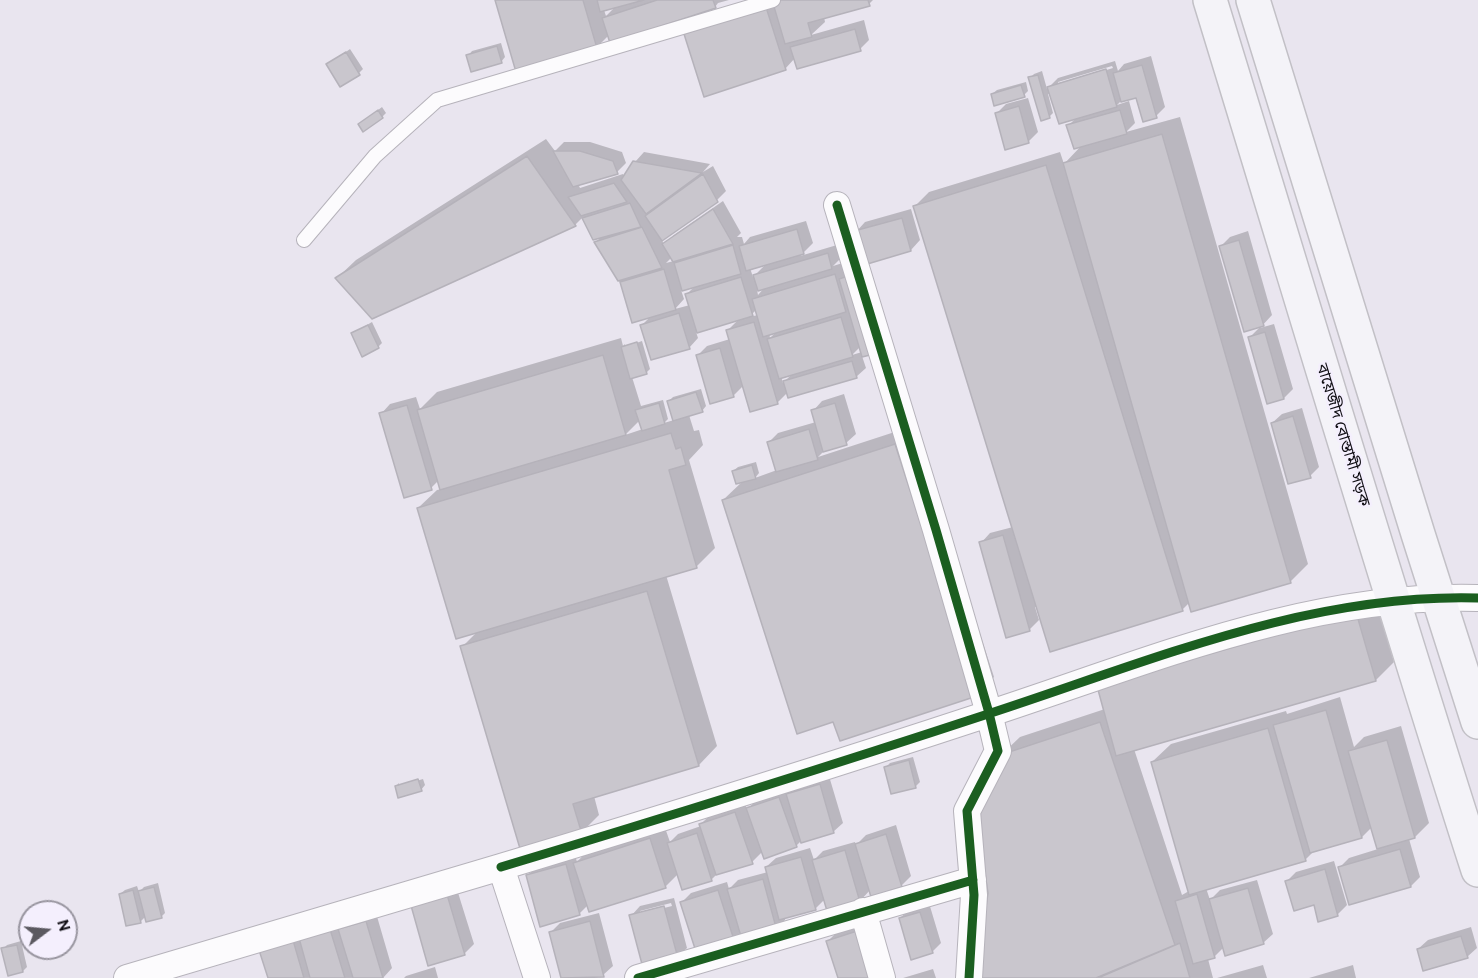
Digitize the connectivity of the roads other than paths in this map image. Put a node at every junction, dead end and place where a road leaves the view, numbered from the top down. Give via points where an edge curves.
1 (773, 0) edge
2 (1210, 0) edge
3 (1252, 0) edge
4 (837, 205) dead end
5 (304, 240) dead end
6 (1439, 597) junction
7 (1478, 598) edge
8 (1392, 601) junction
9 (990, 713) junction
10 (1478, 722) edge
11 (501, 867) junction
12 (1478, 870) edge
13 (973, 880) junction
14 (863, 911) junction
15 (127, 978) edge
16 (537, 978) edge
17 (638, 978) edge
18 (882, 978) edge
19 (969, 978) edge

1 - 5 lane via 437,100 375,156
2 - 8 main road, বায়েজীদ বোস্তামী সড়ক
3 - 6 main road
4 - 9 street
6 - 7 street
6 - 8 street
6 - 10 main road
8 - 9 street via 1304,615 1202,641
8 - 12 main road, বায়েজীদ বোস্তামী সড়ক
9 - 11 street
9 - 13 street via 998,751 967,811
11 - 15 street
11 - 16 street
13 - 14 street
13 - 19 street
14 - 17 street
14 - 18 street

